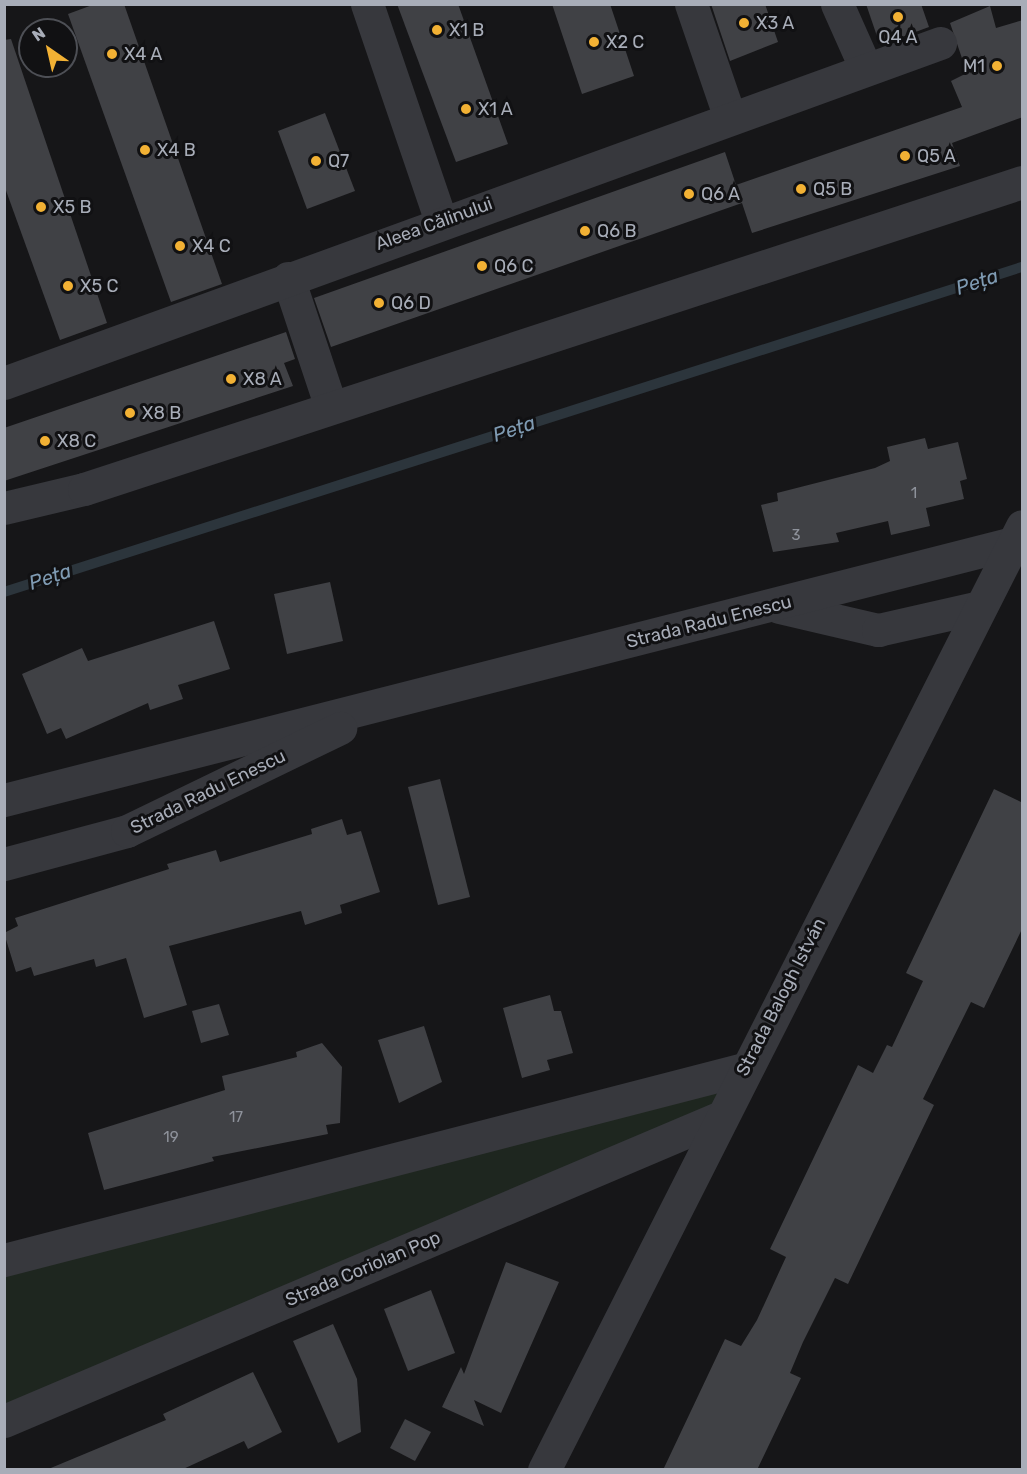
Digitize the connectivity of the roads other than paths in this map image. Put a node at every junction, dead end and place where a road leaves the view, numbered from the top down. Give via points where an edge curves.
1 (367, 4) edge
2 (691, 4) edge
3 (837, 4) edge
4 (940, 43) dead end
5 (865, 67) junction
6 (729, 115) junction
7 (1023, 182) edge
8 (441, 221) junction
9 (288, 278) junction
10 (4, 383) edge
11 (331, 407) junction
12 (4, 508) edge
13 (1018, 534) edge
14 (774, 606) junction
15 (980, 607) junction
16 (404, 697) junction
17 (4, 800) edge
18 (4, 864) edge
19 (744, 1069) junction
20 (721, 1117) junction
21 (4, 1260) edge
22 (4, 1421) edge
23 (544, 1470) edge

1 - 8 street
2 - 6 street
3 - 5 street
4 - 5 street, Aleea Călinului
5 - 6 street, Aleea Călinului
6 - 8 street, Aleea Călinului
7 - 11 street
8 - 9 street, Aleea Călinului
9 - 10 street, Aleea Călinului
9 - 11 street
11 - 12 street via 84,489
13 - 14 street, Strada Radu Enescu
13 - 15 street, Strada Balogh István
14 - 15 street via 878,630
14 - 16 street, Strada Radu Enescu
15 - 19 street, Strada Balogh István
16 - 17 street, Strada Radu Enescu
16 - 18 street, Strada Radu Enescu via 127,831
19 - 20 street, Strada Balogh István
19 - 21 street
20 - 22 street, Strada Coriolan Pop
20 - 23 street, Strada Balogh István

